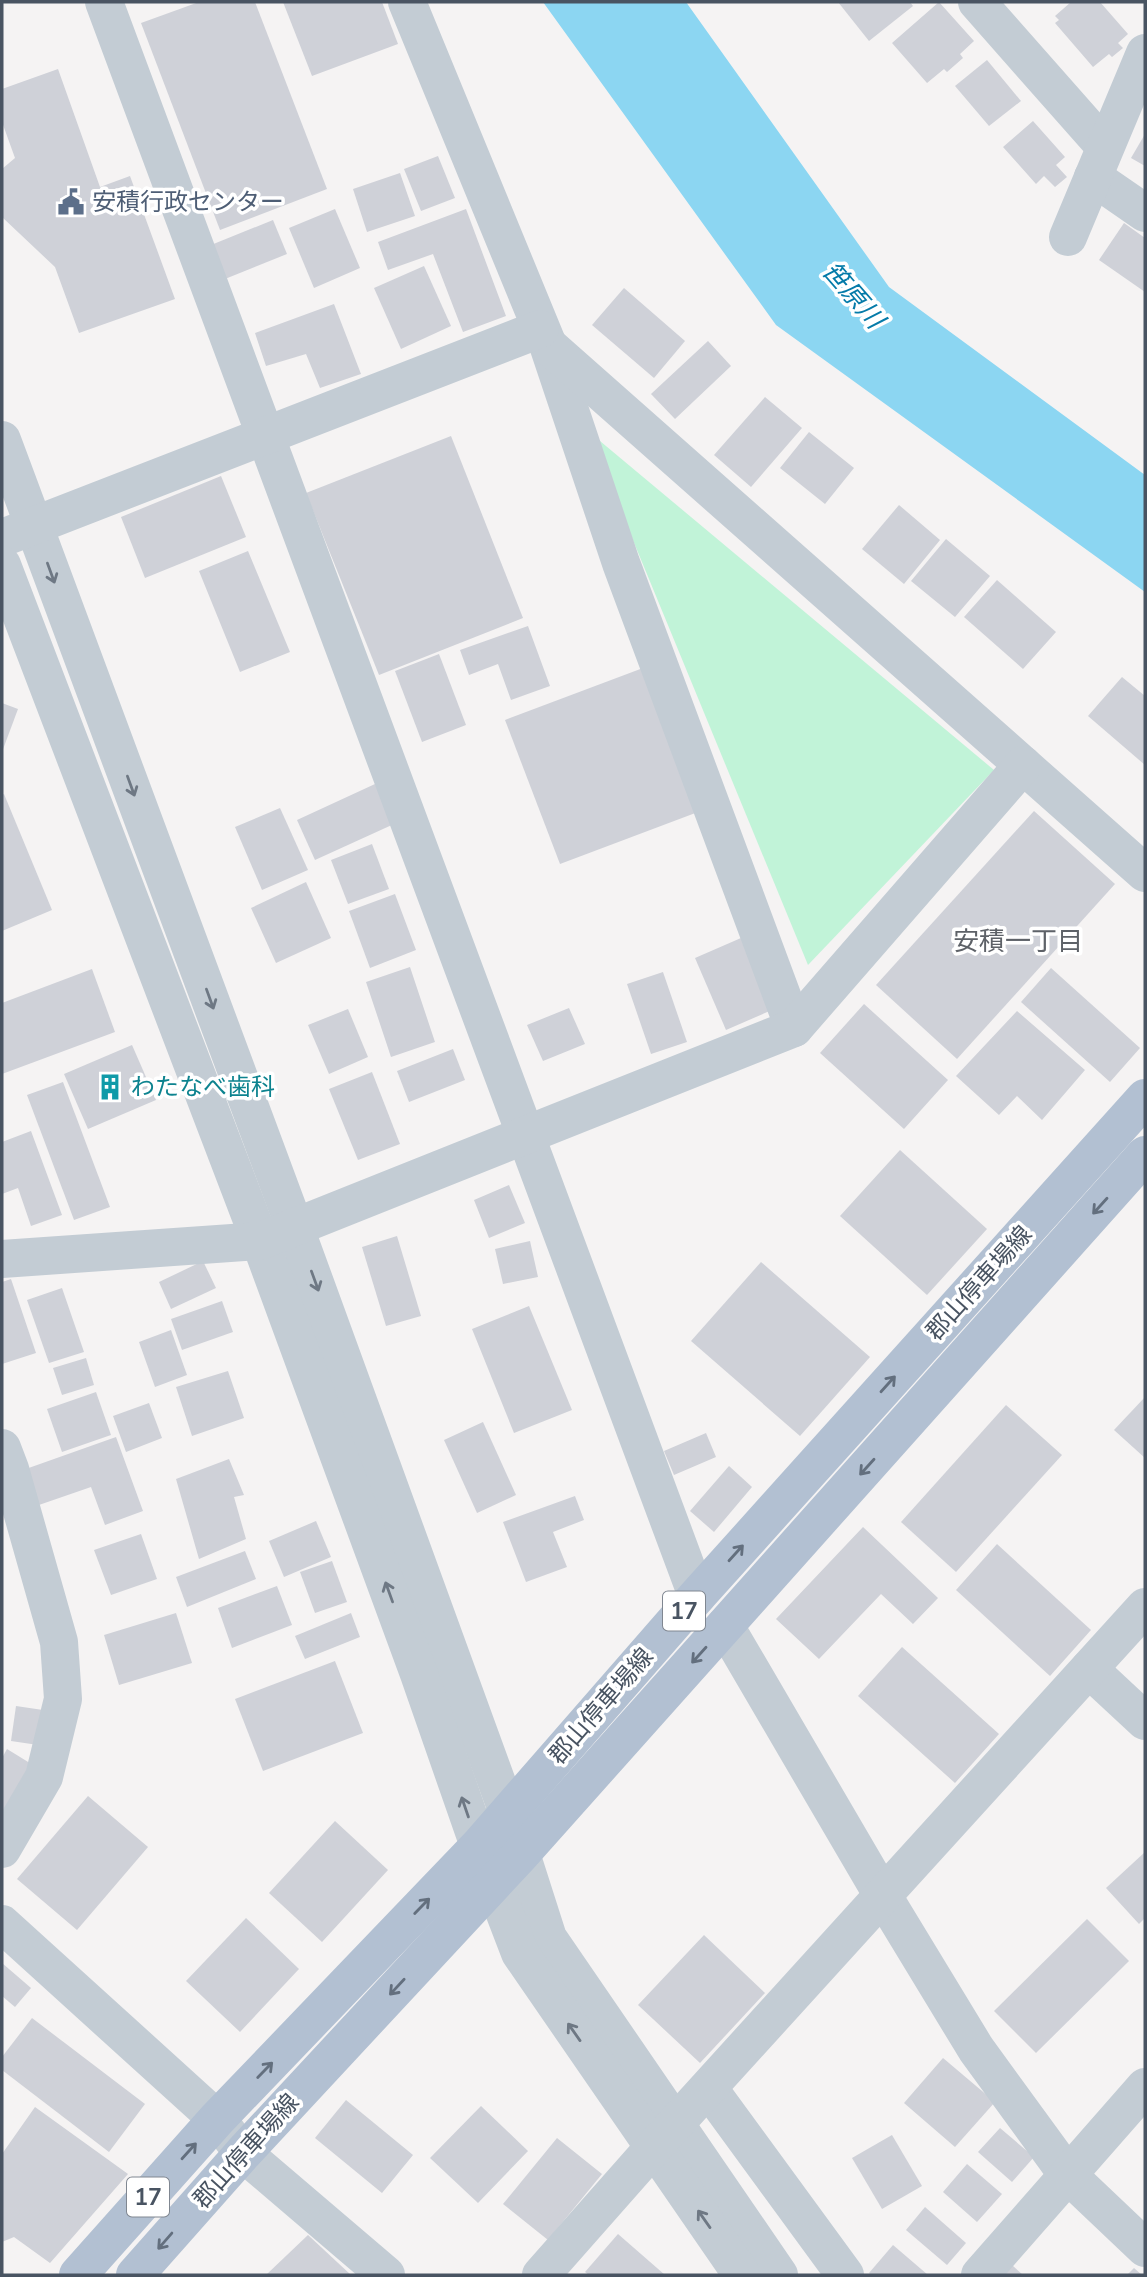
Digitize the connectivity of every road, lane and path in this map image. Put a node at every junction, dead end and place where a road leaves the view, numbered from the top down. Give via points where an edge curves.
1 (104, 2) edge
2 (407, 2) edge
3 (977, 2) edge
4 (1145, 53) edge
5 (1099, 162) junction
6 (1145, 213) edge
7 (1068, 237) dead end
8 (544, 337) junction
9 (264, 435) junction
10 (2, 440) edge
11 (18, 532) edge
12 (2, 565) edge
13 (1023, 765) junction
14 (1145, 873) edge
15 (794, 1028) junction
16 (1145, 1098) edge
17 (526, 1136) junction
18 (1145, 1155) edge
19 (278, 1234) junction
20 (2, 1259) edge
21 (2, 1448) edge
22 (697, 1597) junction
23 (1145, 1606) edge
24 (725, 1626) junction
25 (1088, 1669) junction
26 (1145, 1721) edge
27 (508, 1814) junction
28 (479, 1846) junction
29 (2, 1849) edge
30 (520, 1855) junction
31 (493, 1884) junction
32 (883, 1896) junction
33 (2, 1924) edge
34 (1145, 2087) edge
35 (709, 2089) junction
36 (217, 2119) junction
37 (665, 2136) junction
38 (243, 2153) junction
39 (1068, 2174) junction
40 (1145, 2248) edge
41 (78, 2275) edge
42 (135, 2275) edge
43 (386, 2275) edge
44 (541, 2275) edge
45 (742, 2275) edge
46 (779, 2275) edge
47 (845, 2275) edge
48 (979, 2275) edge

1 - 9 street
2 - 8 street
3 - 5 street
4 - 5 street
5 - 6 street
5 - 7 street
8 - 9 street
8 - 13 street
8 - 15 street via 621,563
9 - 11 street
9 - 17 street
10 - 11 street
11 -> 19 street
12 - 19 street
13 - 14 street
13 - 15 street
15 - 17 street
22 -> 16 main road, 郡山停車場線 / 17
17 - 19 street
17 - 22 street
18 -> 24 main road, 郡山停車場線 / 17
19 - 20 street
19 -> 27 street
28 -> 19 street via 414,1661
21 - 29 street via 59,1642 63,1699 44,1777
22 - 27 main road, 郡山停車場線 / 17
23 - 25 street
24 -> 30 main road, 郡山停車場線 / 17
24 - 32 street
25 - 26 street
25 - 32 street
27 - 28 main road, 郡山停車場線 / 17
27 - 30 street
28 - 31 street
36 -> 28 main road, 郡山停車場線 / 17
30 - 31 main road, 郡山停車場線 / 17
30 - 37 street via 548,1937
37 -> 31 street via 520,1953
31 -> 38 main road, 郡山停車場線 / 17
32 - 35 street
32 - 39 street via 976,2049
33 - 36 street
34 - 39 street
35 - 37 street
35 - 47 street
36 - 38 street
41 -> 36 main road, 郡山停車場線 / 17
37 - 44 street
45 -> 37 street
37 - 46 street
38 -> 42 main road, 郡山停車場線 / 17
38 - 43 street
39 - 40 street
39 - 48 street

